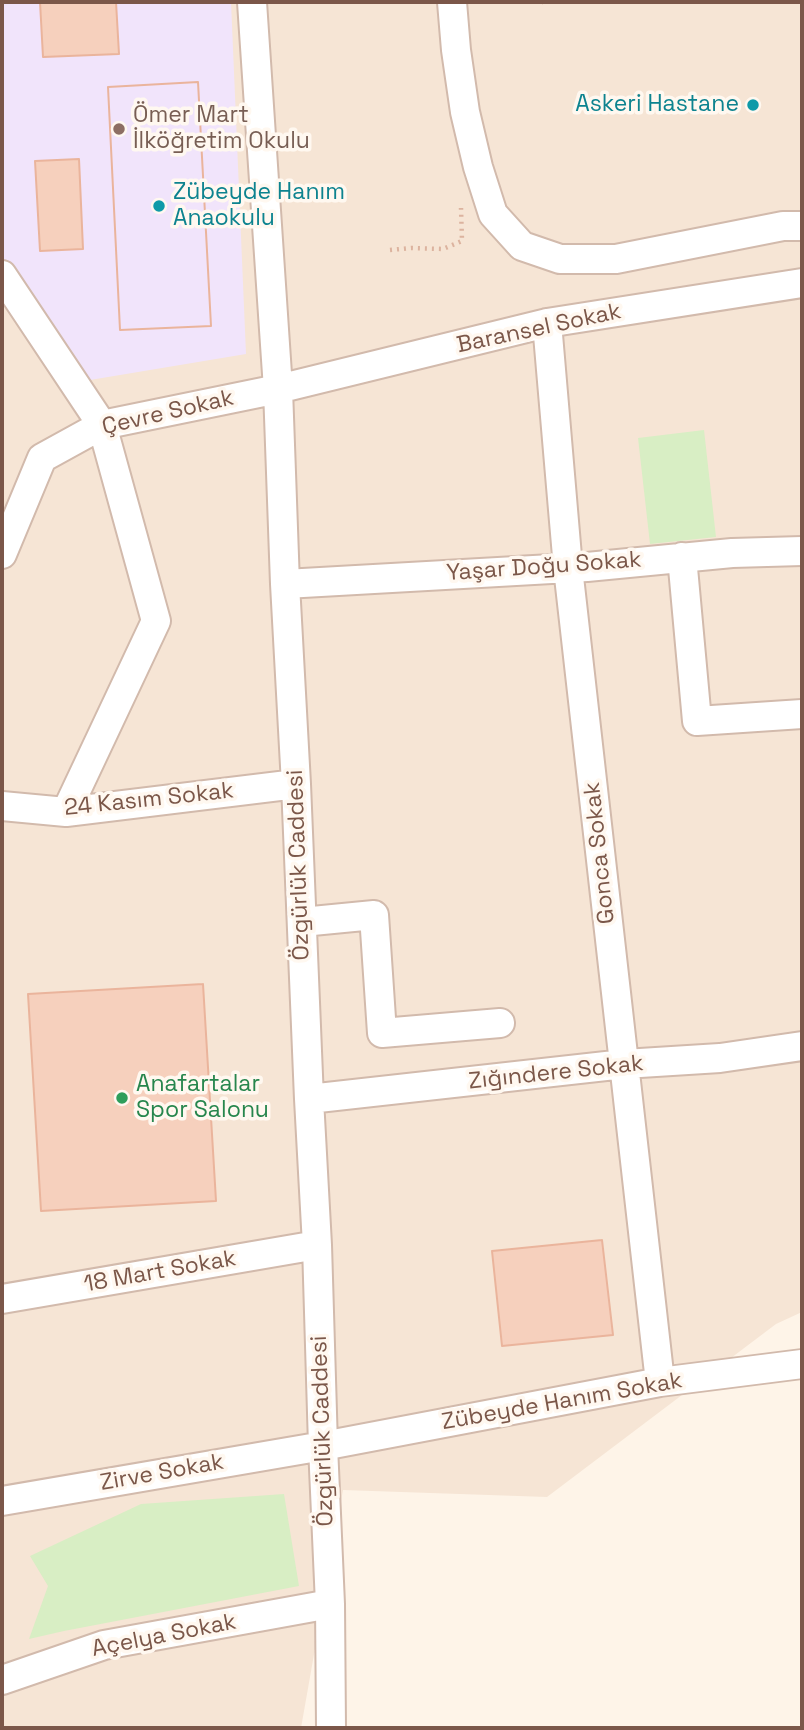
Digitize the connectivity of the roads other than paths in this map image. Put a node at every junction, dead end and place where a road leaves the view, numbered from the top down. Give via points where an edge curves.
1 (252, 2) edge
2 (452, 2) edge
3 (802, 226) edge
4 (2, 275) edge
5 (802, 283) edge
6 (547, 323) junction
7 (278, 389) junction
8 (102, 425) junction
9 (8, 520) edge
10 (802, 551) edge
11 (2, 554) edge
12 (682, 557) junction
13 (568, 568) junction
14 (285, 584) junction
15 (802, 714) edge
16 (296, 784) junction
17 (2, 806) edge
18 (66, 812) junction
19 (302, 922) junction
20 (500, 1023) dead end
21 (802, 1046) edge
22 (624, 1065) junction
23 (309, 1099) junction
24 (317, 1245) junction
25 (2, 1299) edge
26 (802, 1364) edge
27 (660, 1382) junction
28 (323, 1446) junction
29 (2, 1501) edge
30 (330, 1604) junction
31 (2, 1679) edge
32 (331, 1728) edge

1 - 7 street, Özgürlük Caddesi
2 - 3 street via 463,99 478,167 493,214 522,246 560,259 616,259
4 - 8 street
5 - 6 street, Baransel Sokak
6 - 7 street, Baransel Sokak
6 - 13 street, Gonca Sokak
7 - 8 street, Çevre Sokak
7 - 14 street, Özgürlük Caddesi
8 - 9 street, Çevre Sokak via 42,458
8 - 18 street via 156,621
9 - 11 street, Çevre Sokak
10 - 12 street, Yaşar Doğu Sokak
12 - 13 street, Yaşar Doğu Sokak
12 - 15 street via 697,721
13 - 14 street, Yaşar Doğu Sokak
13 - 22 street, Gonca Sokak
14 - 16 street, Özgürlük Caddesi
16 - 18 street, 24 Kasım Sokak
16 - 19 street, Özgürlük Caddesi
17 - 18 street, 24 Kasım Sokak
19 - 20 street via 374,915 382,1033
19 - 23 street, Özgürlük Caddesi
21 - 22 street, Zığındere Sokak
22 - 23 street, Zığındere Sokak
22 - 27 street, Gonca Sokak
23 - 24 street, Özgürlük Caddesi
24 - 25 street, 18 Mart Sokak
24 - 28 street, Özgürlük Caddesi
26 - 27 street, Zübeyde Hanım Sokak
27 - 28 street, Zübeyde Hanım Sokak
28 - 29 street, Zirve Sokak
28 - 30 street, Özgürlük Caddesi
30 - 31 street, Açelya Sokak via 104,1645
30 - 32 street, Özgürlük Caddesi

